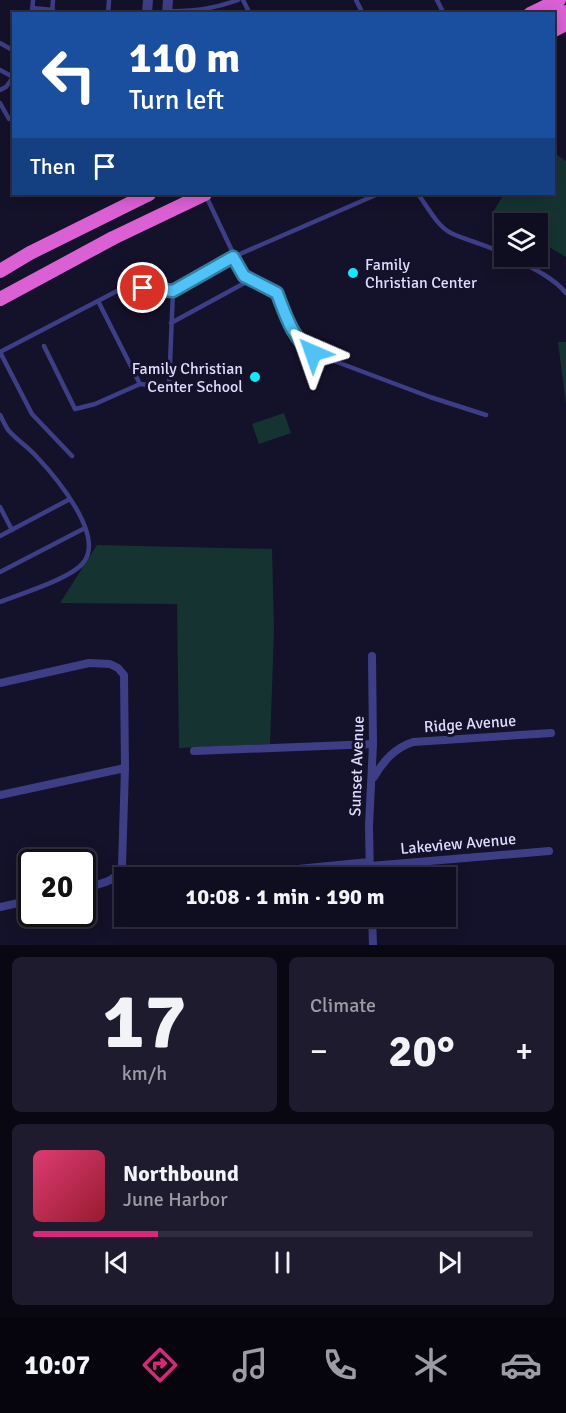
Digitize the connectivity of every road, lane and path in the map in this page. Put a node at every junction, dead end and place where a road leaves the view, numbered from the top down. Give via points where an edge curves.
1 (33, 0) edge
2 (53, 0) edge
3 (238, 0) edge
4 (559, 0) edge
5 (167, 8) edge
6 (32, 11) edge
7 (52, 12) edge
8 (534, 12) edge
9 (12, 78) edge
10 (0, 90) edge
11 (0, 103) edge
12 (9, 119) dead end
13 (146, 195) edge
14 (203, 195) edge
15 (205, 195) edge
16 (376, 195) edge
17 (419, 195) edge
18 (494, 249) edge
19 (233, 257) junction
20 (527, 267) edge
21 (0, 271) edge
22 (250, 280) junction
23 (173, 291) junction
24 (566, 293) edge
25 (0, 299) edge
26 (98, 301) junction
27 (171, 323) junction
28 (45, 346) dead end
29 (0, 352) edge
30 (140, 384) junction
31 (0, 415) edge
32 (486, 415) dead end
33 (72, 456) dead end
34 (70, 499) junction
35 (0, 507) edge
36 (85, 528) junction
37 (12, 530) junction
38 (0, 536) edge
39 (0, 572) edge
40 (0, 602) edge
41 (372, 656) dead end
42 (0, 683) edge
43 (551, 733) dead end
44 (373, 744) junction
45 (194, 751) dead end
46 (125, 768) junction
47 (373, 780) junction
48 (0, 795) edge
49 (549, 851) dead end
50 (369, 864) junction
51 (334, 867) edge
52 (369, 867) edge
53 (96, 884) edge
54 (18, 903) edge
55 (0, 907) edge
56 (372, 927) edge
57 (373, 945) edge

1 - 6 lane
2 - 7 lane
3 - 5 lane via 192,12
4 - 8 highway
6 - 7 lane
9 - 10 lane
11 - 12 lane
13 - 21 highway
14 - 25 highway
15 - 19 lane
16 - 19 lane
17 - 18 lane via 450,232
19 - 22 lane
19 - 23 lane
20 - 24 lane
22 - 27 lane
22 - 32 lane via 277,293 294,335 313,353
23 - 26 lane via 117,291
23 - 27 lane
26 - 29 lane
26 - 30 lane
27 - 30 lane via 169,387
28 - 30 lane via 75,409
29 - 33 lane via 32,414
31 - 34 lane
34 - 36 lane
34 - 37 lane
35 - 37 lane
36 - 39 lane
36 - 40 lane via 89,552 72,573
37 - 38 lane
41 - 44 street, Sunset Avenue
42 - 46 street via 89,663 118,668 125,680
43 - 47 street, Ridge Avenue via 413,742 390,756
44 - 45 street
44 - 47 street, Sunset Avenue
46 - 48 street
46 - 53 street via 124,856 120,873
47 - 50 street, Sunset Avenue
49 - 50 street, Lakeview Avenue
50 - 51 street, Lakeview Avenue
50 - 52 street, Sunset Avenue
54 - 55 street
56 - 57 street

